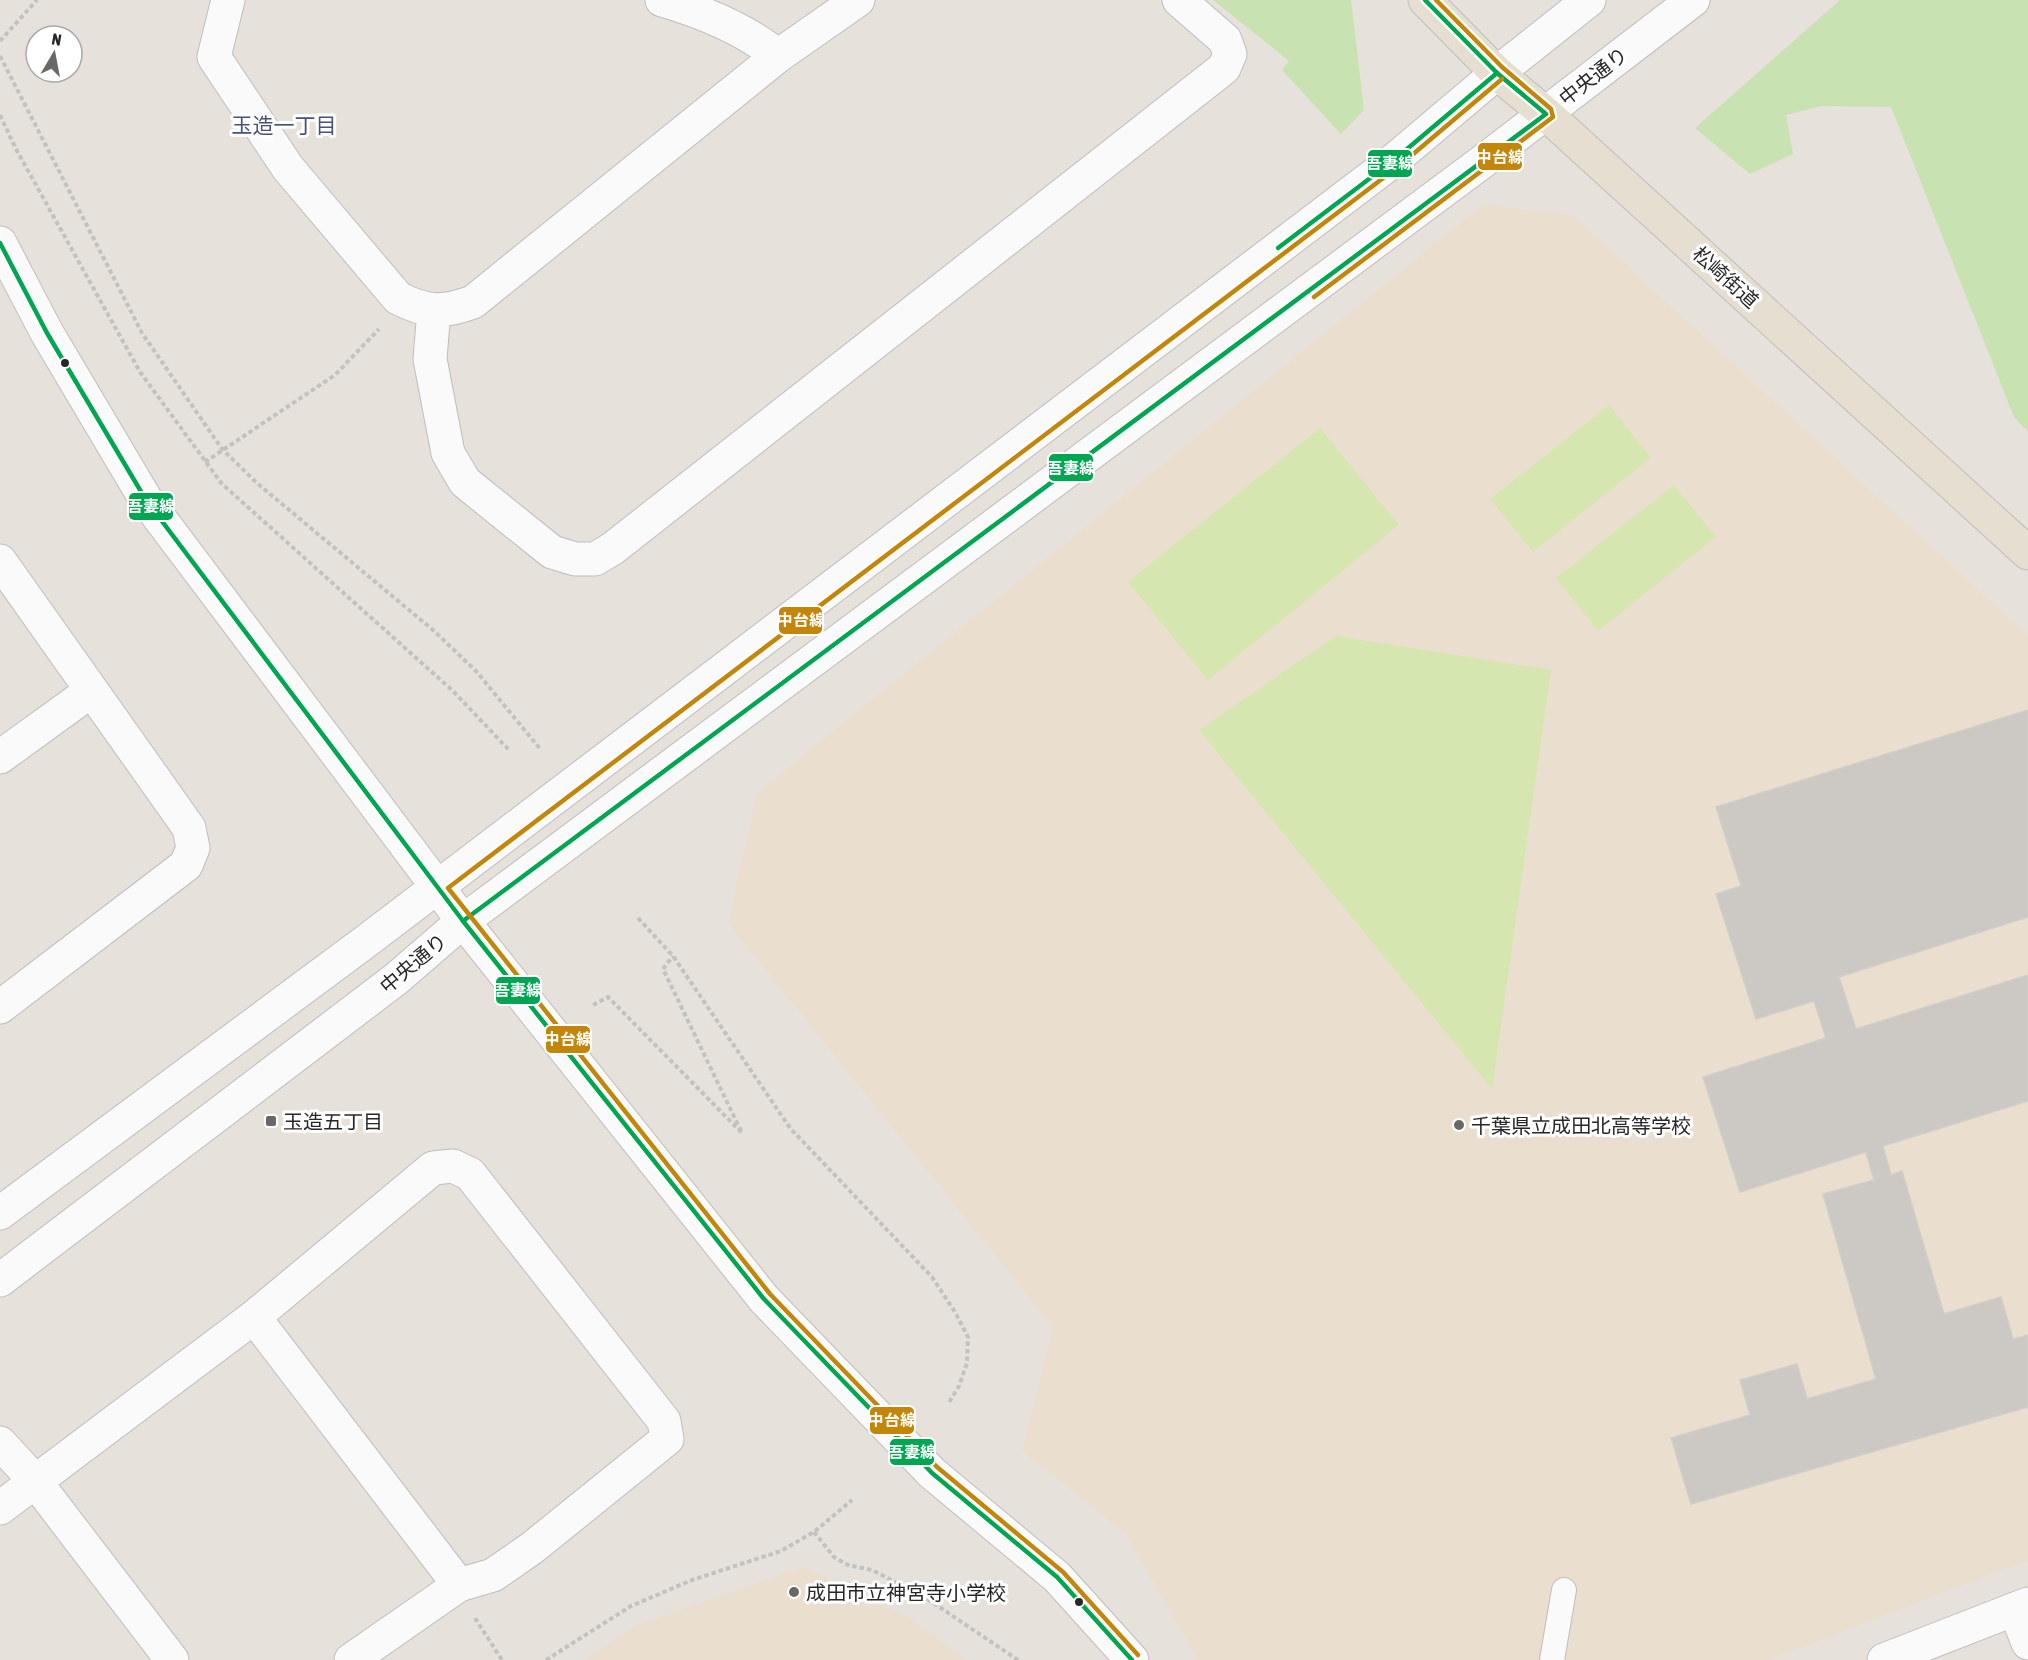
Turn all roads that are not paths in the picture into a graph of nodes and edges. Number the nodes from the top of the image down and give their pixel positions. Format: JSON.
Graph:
{"nodes":[{"id":1,"x":228,"y":0,"type":"edge"},
{"id":2,"x":662,"y":0,"type":"edge"},
{"id":3,"x":858,"y":0,"type":"edge"},
{"id":4,"x":1179,"y":0,"type":"edge"},
{"id":5,"x":1425,"y":0,"type":"edge"},
{"id":6,"x":1589,"y":0,"type":"edge"},
{"id":7,"x":1693,"y":0,"type":"edge"},
{"id":8,"x":778,"y":56,"type":"junction"},
{"id":9,"x":1497,"y":73,"type":"junction"},
{"id":10,"x":1546,"y":114,"type":"junction"},
{"id":11,"x":3,"y":257,"type":"edge"},
{"id":12,"x":434,"y":309,"type":"junction"},
{"id":13,"x":2028,"y":553,"type":"edge"},
{"id":14,"x":0,"y":561,"type":"edge"},
{"id":15,"x":91,"y":691,"type":"junction"},
{"id":16,"x":0,"y":757,"type":"edge"},
{"id":17,"x":437,"y":886,"type":"junction"},
{"id":18,"x":463,"y":921,"type":"junction"},
{"id":19,"x":0,"y":1007,"type":"edge"},
{"id":20,"x":0,"y":1213,"type":"edge"},
{"id":21,"x":0,"y":1280,"type":"edge"},
{"id":22,"x":254,"y":1317,"type":"junction"},
{"id":23,"x":0,"y":1443,"type":"edge"},
{"id":24,"x":35,"y":1481,"type":"junction"},
{"id":25,"x":0,"y":1508,"type":"edge"},
{"id":26,"x":459,"y":1585,"type":"junction"},
{"id":27,"x":1564,"y":1590,"type":"dead end"},
{"id":28,"x":2022,"y":1607,"type":"edge"},
{"id":29,"x":2028,"y":1643,"type":"edge"},
{"id":30,"x":172,"y":1660,"type":"edge"},
{"id":31,"x":351,"y":1660,"type":"edge"},
{"id":32,"x":1131,"y":1660,"type":"edge"},
{"id":33,"x":1552,"y":1660,"type":"edge"},
{"id":34,"x":1884,"y":1660,"type":"edge"}],
"edges":[{"from":1,"to":12,"type":"street"},
{"from":2,"to":8,"type":"street"},
{"from":3,"to":8,"type":"street"},
{"from":4,"to":12,"type":"street"},
{"from":5,"to":9,"type":"main road","name":"松崎街道"},
{"from":6,"to":9,"type":"street"},
{"from":7,"to":10,"type":"street","name":"中央通り"},
{"from":8,"to":12,"type":"street"},
{"from":9,"to":10,"type":"main road","name":"松崎街道"},
{"from":9,"to":17,"type":"street"},
{"from":10,"to":13,"type":"main road","name":"松崎街道"},
{"from":10,"to":18,"type":"street","name":"中央通り"},
{"from":11,"to":17,"type":"street"},
{"from":14,"to":15,"type":"street"},
{"from":15,"to":16,"type":"street"},
{"from":15,"to":19,"type":"street"},
{"from":17,"to":18,"type":"street"},
{"from":17,"to":20,"type":"street"},
{"from":18,"to":21,"type":"street","name":"中央通り"},
{"from":18,"to":32,"type":"street"},
{"from":22,"to":24,"type":"street"},
{"from":22,"to":26,"type":"street"},
{"from":22,"to":26,"type":"street"},
{"from":23,"to":24,"type":"street"},
{"from":24,"to":25,"type":"street"},
{"from":24,"to":30,"type":"street"},
{"from":26,"to":31,"type":"street"},
{"from":27,"to":33,"type":"lane"},
{"from":28,"to":29,"type":"street"},
{"from":28,"to":34,"type":"street"}]}
